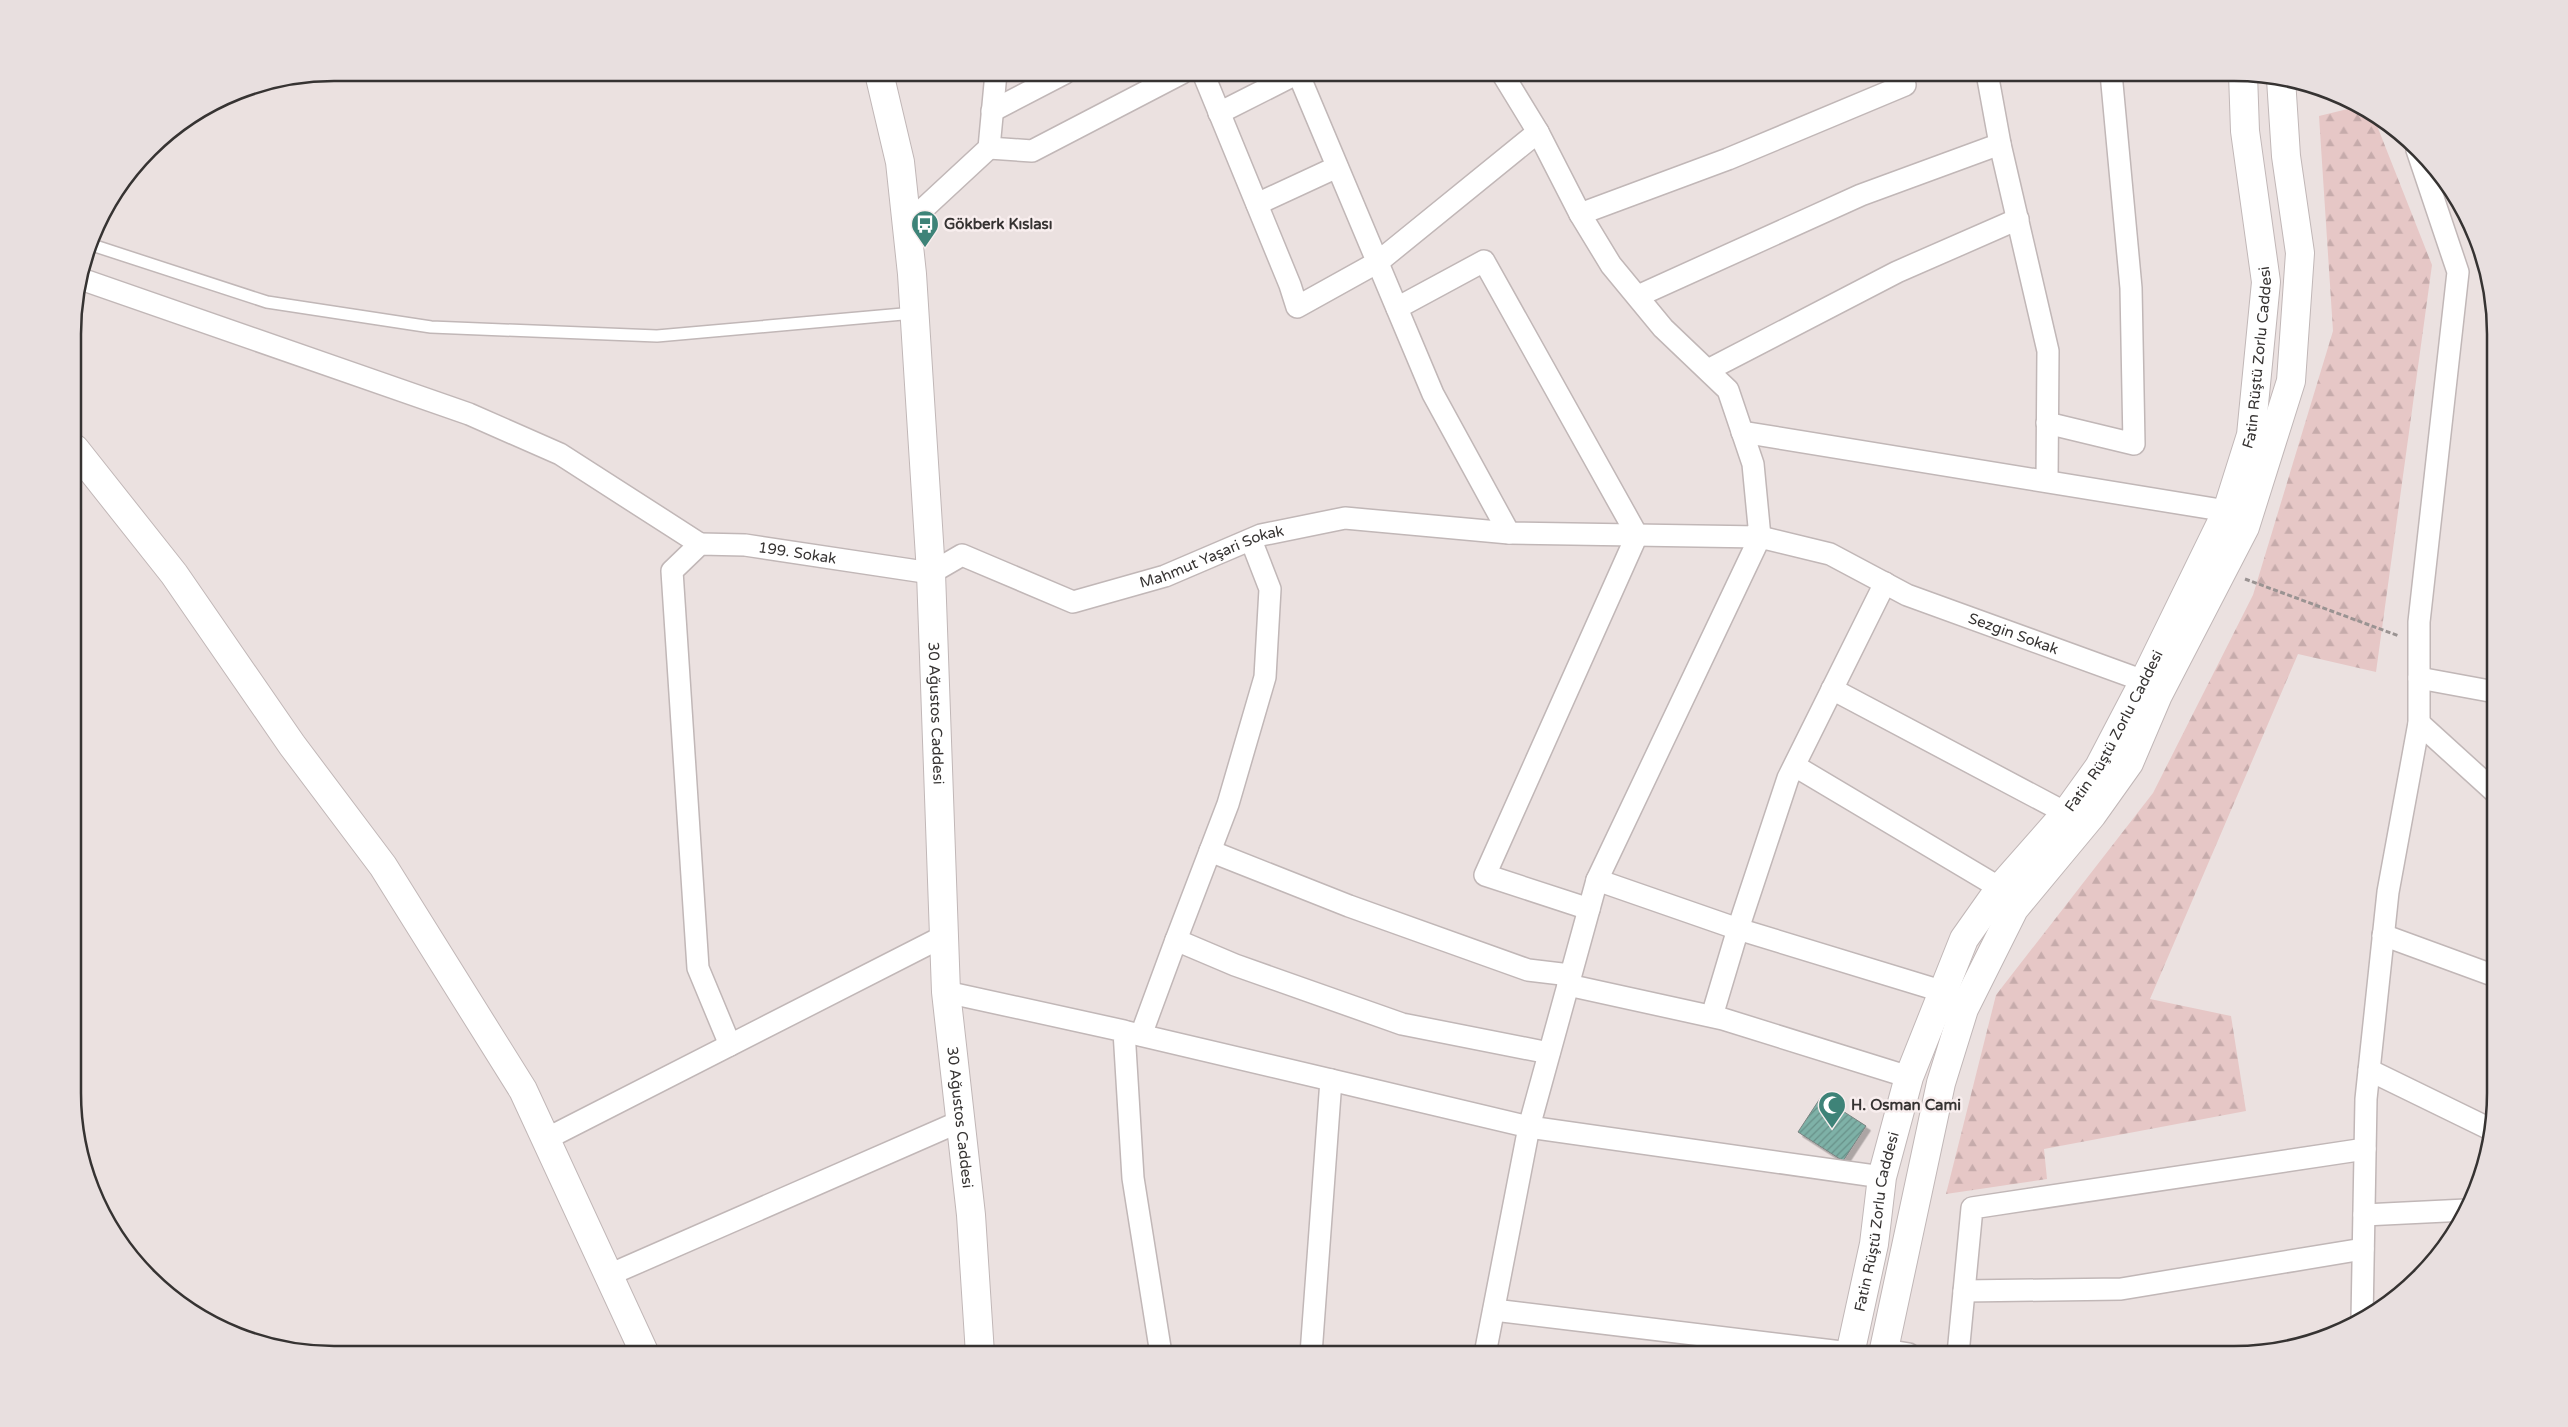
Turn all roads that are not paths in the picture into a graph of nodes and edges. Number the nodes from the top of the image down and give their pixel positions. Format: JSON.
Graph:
{"nodes":[{"id":1,"x":881,"y":81,"type":"edge"},
{"id":2,"x":995,"y":81,"type":"edge"},
{"id":3,"x":1049,"y":81,"type":"edge"},
{"id":4,"x":1165,"y":81,"type":"edge"},
{"id":5,"x":1206,"y":81,"type":"edge"},
{"id":6,"x":1282,"y":81,"type":"edge"},
{"id":7,"x":1301,"y":81,"type":"edge"},
{"id":8,"x":1507,"y":81,"type":"edge"},
{"id":9,"x":1903,"y":81,"type":"edge"},
{"id":10,"x":1989,"y":81,"type":"edge"},
{"id":11,"x":2112,"y":81,"type":"edge"},
{"id":12,"x":2243,"y":82,"type":"edge"},
{"id":13,"x":2281,"y":86,"type":"edge"},
{"id":14,"x":992,"y":112,"type":"junction"},
{"id":15,"x":1219,"y":113,"type":"junction"},
{"id":16,"x":1538,"y":132,"type":"junction"},
{"id":17,"x":2000,"y":144,"type":"junction"},
{"id":18,"x":989,"y":148,"type":"junction"},
{"id":19,"x":2422,"y":165,"type":"edge"},
{"id":20,"x":1337,"y":167,"type":"junction"},
{"id":21,"x":1257,"y":204,"type":"junction"},
{"id":22,"x":1580,"y":214,"type":"junction"},
{"id":23,"x":2018,"y":219,"type":"junction"},
{"id":24,"x":907,"y":224,"type":"junction"},
{"id":25,"x":97,"y":247,"type":"edge"},
{"id":26,"x":1378,"y":262,"type":"junction"},
{"id":27,"x":87,"y":281,"type":"edge"},
{"id":28,"x":1638,"y":296,"type":"junction"},
{"id":29,"x":1397,"y":308,"type":"junction"},
{"id":30,"x":914,"y":313,"type":"junction"},
{"id":31,"x":1708,"y":370,"type":"junction"},
{"id":32,"x":2047,"y":422,"type":"junction"},
{"id":33,"x":1742,"y":432,"type":"junction"},
{"id":34,"x":81,"y":457,"type":"edge"},
{"id":35,"x":2047,"y":480,"type":"junction"},
{"id":36,"x":2227,"y":510,"type":"junction"},
{"id":37,"x":1509,"y":533,"type":"junction"},
{"id":38,"x":1637,"y":535,"type":"junction"},
{"id":39,"x":1760,"y":537,"type":"junction"},
{"id":40,"x":1251,"y":540,"type":"junction"},
{"id":41,"x":700,"y":544,"type":"junction"},
{"id":42,"x":931,"y":573,"type":"junction"},
{"id":43,"x":1885,"y":583,"type":"junction"},
{"id":44,"x":2419,"y":678,"type":"junction"},
{"id":45,"x":2144,"y":681,"type":"junction"},
{"id":46,"x":1832,"y":689,"type":"junction"},
{"id":47,"x":2487,"y":691,"type":"edge"},
{"id":48,"x":2419,"y":723,"type":"junction"},
{"id":49,"x":1795,"y":766,"type":"junction"},
{"id":50,"x":2487,"y":785,"type":"edge"},
{"id":51,"x":2066,"y":813,"type":"junction"},
{"id":52,"x":1210,"y":851,"type":"junction"},
{"id":53,"x":1597,"y":880,"type":"junction"},
{"id":54,"x":2000,"y":888,"type":"junction"},
{"id":55,"x":1589,"y":909,"type":"junction"},
{"id":56,"x":1738,"y":929,"type":"junction"},
{"id":57,"x":2384,"y":935,"type":"junction"},
{"id":58,"x":944,"y":936,"type":"junction"},
{"id":59,"x":1176,"y":940,"type":"junction"},
{"id":60,"x":2487,"y":973,"type":"edge"},
{"id":61,"x":1569,"y":980,"type":"junction"},
{"id":62,"x":1941,"y":991,"type":"junction"},
{"id":63,"x":946,"y":992,"type":"junction"},
{"id":64,"x":1712,"y":1016,"type":"junction"},
{"id":65,"x":1132,"y":1033,"type":"junction"},
{"id":66,"x":730,"y":1045,"type":"junction"},
{"id":67,"x":1549,"y":1053,"type":"junction"},
{"id":68,"x":2369,"y":1070,"type":"junction"},
{"id":69,"x":1909,"y":1077,"type":"junction"},
{"id":70,"x":1331,"y":1080,"type":"junction"},
{"id":71,"x":961,"y":1121,"type":"junction"},
{"id":72,"x":1528,"y":1127,"type":"junction"},
{"id":73,"x":2485,"y":1127,"type":"edge"},
{"id":74,"x":546,"y":1139,"type":"junction"},
{"id":75,"x":2365,"y":1149,"type":"junction"},
{"id":76,"x":1882,"y":1177,"type":"junction"},
{"id":77,"x":2458,"y":1210,"type":"edge"},
{"id":78,"x":2364,"y":1215,"type":"junction"},
{"id":79,"x":2364,"y":1249,"type":"junction"},
{"id":80,"x":609,"y":1275,"type":"junction"},
{"id":81,"x":1964,"y":1291,"type":"junction"},
{"id":82,"x":1494,"y":1310,"type":"junction"},
{"id":83,"x":2362,"y":1311,"type":"edge"},
{"id":84,"x":641,"y":1346,"type":"edge"},
{"id":85,"x":979,"y":1346,"type":"edge"},
{"id":86,"x":1161,"y":1346,"type":"edge"},
{"id":87,"x":1312,"y":1346,"type":"edge"},
{"id":88,"x":1487,"y":1346,"type":"edge"},
{"id":89,"x":1785,"y":1346,"type":"edge"},
{"id":90,"x":1852,"y":1346,"type":"edge"},
{"id":91,"x":1893,"y":1346,"type":"edge"},
{"id":92,"x":1959,"y":1346,"type":"edge"}],
"edges":[{"from":1,"to":24,"type":"main road","name":"30 Ağustos Caddesi"},
{"from":2,"to":14,"type":"street"},
{"from":3,"to":14,"type":"street"},
{"from":4,"to":18,"type":"street"},
{"from":5,"to":15,"type":"street"},
{"from":6,"to":15,"type":"street"},
{"from":7,"to":20,"type":"street"},
{"from":8,"to":16,"type":"street"},
{"from":9,"to":22,"type":"street"},
{"from":10,"to":17,"type":"street"},
{"from":11,"to":32,"type":"street"},
{"from":12,"to":36,"type":"main road","name":"Fatin Rüştü Zorlu Caddesi"},
{"from":13,"to":91,"type":"main road","name":"Fatin Rüştü Zorlu Caddesi"},
{"from":14,"to":18,"type":"street"},
{"from":15,"to":21,"type":"street"},
{"from":16,"to":22,"type":"street"},
{"from":16,"to":26,"type":"street"},
{"from":17,"to":23,"type":"street"},
{"from":17,"to":28,"type":"street"},
{"from":18,"to":24,"type":"street"},
{"from":19,"to":44,"type":"street"},
{"from":20,"to":21,"type":"street"},
{"from":20,"to":26,"type":"street"},
{"from":21,"to":26,"type":"street"},
{"from":22,"to":28,"type":"street"},
{"from":23,"to":31,"type":"street"},
{"from":23,"to":32,"type":"street"},
{"from":24,"to":30,"type":"main road","name":"30 Ağustos Caddesi"},
{"from":25,"to":30,"type":"lane"},
{"from":26,"to":29,"type":"street"},
{"from":27,"to":41,"type":"street"},
{"from":28,"to":31,"type":"street"},
{"from":29,"to":37,"type":"street"},
{"from":29,"to":38,"type":"street"},
{"from":30,"to":42,"type":"main road","name":"30 Ağustos Caddesi"},
{"from":31,"to":33,"type":"street"},
{"from":32,"to":35,"type":"street"},
{"from":33,"to":35,"type":"street"},
{"from":33,"to":39,"type":"street"},
{"from":34,"to":74,"type":"main road"},
{"from":35,"to":36,"type":"street"},
{"from":36,"to":45,"type":"main road","name":"Fatin Rüştü Zorlu Caddesi"},
{"from":37,"to":38,"type":"street","name":"Mahmut Yaşari Sokak"},
{"from":37,"to":40,"type":"street","name":"Mahmut Yaşari Sokak"},
{"from":38,"to":39,"type":"street","name":"Mahmut Yaşari Sokak"},
{"from":38,"to":55,"type":"street"},
{"from":39,"to":43,"type":"street","name":"Sezgin Sokak"},
{"from":39,"to":53,"type":"street"},
{"from":40,"to":42,"type":"street","name":"Mahmut Yaşari Sokak"},
{"from":40,"to":52,"type":"street"},
{"from":41,"to":42,"type":"street","name":"199. Sokak"},
{"from":41,"to":66,"type":"street"},
{"from":42,"to":58,"type":"main road","name":"30 Ağustos Caddesi"},
{"from":43,"to":45,"type":"street","name":"Sezgin Sokak"},
{"from":43,"to":46,"type":"street"},
{"from":44,"to":47,"type":"street"},
{"from":44,"to":48,"type":"street"},
{"from":45,"to":51,"type":"main road","name":"Fatin Rüştü Zorlu Caddesi"},
{"from":46,"to":49,"type":"street"},
{"from":46,"to":51,"type":"street"},
{"from":48,"to":50,"type":"street"},
{"from":48,"to":57,"type":"street"},
{"from":49,"to":54,"type":"street"},
{"from":49,"to":56,"type":"street"},
{"from":51,"to":54,"type":"main road","name":"Fatin Rüştü Zorlu Caddesi"},
{"from":52,"to":59,"type":"street"},
{"from":52,"to":61,"type":"street"},
{"from":53,"to":55,"type":"street"},
{"from":53,"to":56,"type":"street"},
{"from":54,"to":62,"type":"main road","name":"Fatin Rüştü Zorlu Caddesi"},
{"from":55,"to":61,"type":"street"},
{"from":56,"to":62,"type":"street"},
{"from":56,"to":64,"type":"street"},
{"from":57,"to":60,"type":"street"},
{"from":57,"to":68,"type":"street"},
{"from":58,"to":63,"type":"main road","name":"30 Ağustos Caddesi"},
{"from":58,"to":66,"type":"street"},
{"from":59,"to":65,"type":"street"},
{"from":59,"to":67,"type":"street"},
{"from":61,"to":64,"type":"street"},
{"from":61,"to":67,"type":"street"},
{"from":62,"to":69,"type":"main road","name":"Fatin Rüştü Zorlu Caddesi"},
{"from":63,"to":65,"type":"street"},
{"from":63,"to":71,"type":"main road","name":"30 Ağustos Caddesi"},
{"from":64,"to":69,"type":"street"},
{"from":65,"to":70,"type":"street"},
{"from":65,"to":86,"type":"street"},
{"from":66,"to":74,"type":"street"},
{"from":67,"to":72,"type":"street"},
{"from":68,"to":73,"type":"street"},
{"from":68,"to":75,"type":"street"},
{"from":69,"to":76,"type":"main road","name":"Fatin Rüştü Zorlu Caddesi"},
{"from":70,"to":72,"type":"street"},
{"from":70,"to":87,"type":"street"},
{"from":71,"to":80,"type":"street"},
{"from":71,"to":85,"type":"main road","name":"30 Ağustos Caddesi"},
{"from":72,"to":76,"type":"street"},
{"from":72,"to":82,"type":"street"},
{"from":74,"to":80,"type":"main road"},
{"from":75,"to":78,"type":"street"},
{"from":75,"to":81,"type":"street"},
{"from":76,"to":90,"type":"main road","name":"Fatin Rüştü Zorlu Caddesi"},
{"from":77,"to":78,"type":"street"},
{"from":78,"to":79,"type":"street"},
{"from":79,"to":81,"type":"street"},
{"from":79,"to":83,"type":"street"},
{"from":80,"to":84,"type":"main road"},
{"from":81,"to":92,"type":"street"},
{"from":82,"to":88,"type":"street"},
{"from":82,"to":89,"type":"street"}]}
